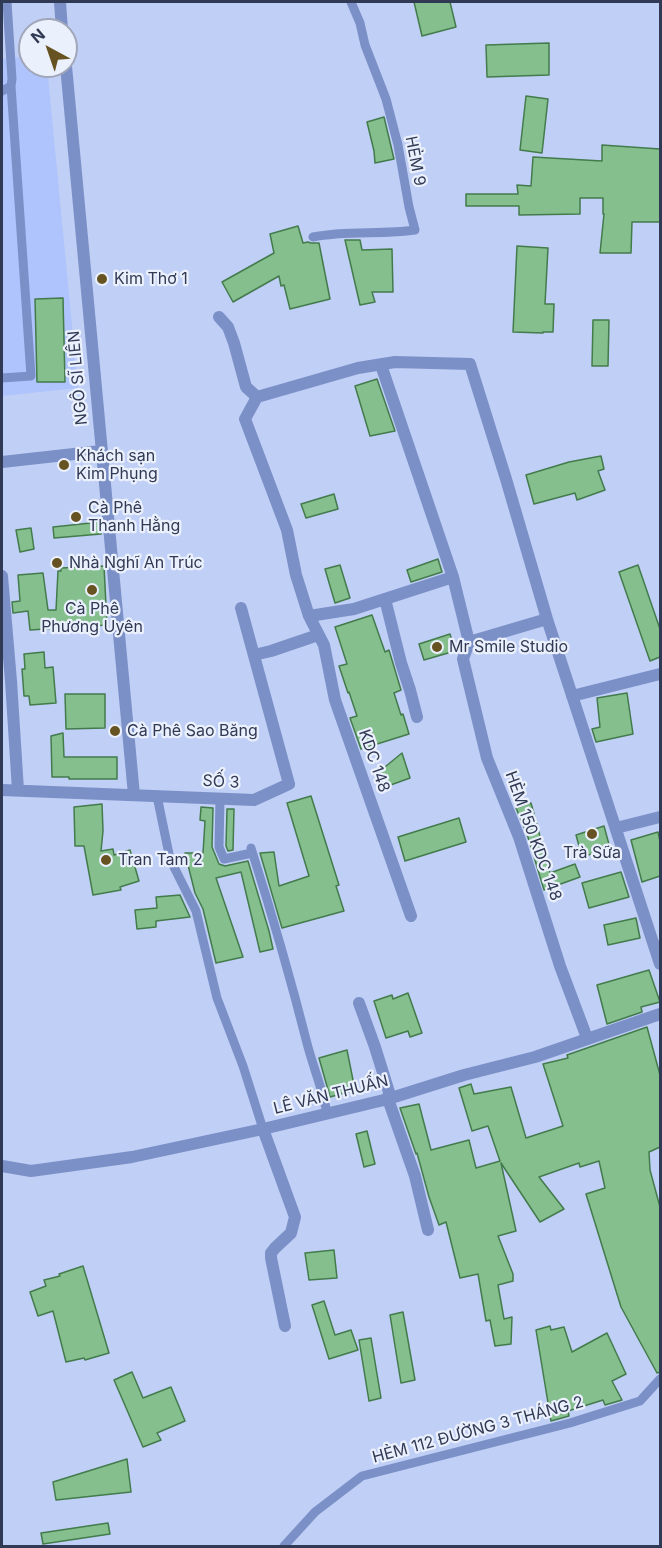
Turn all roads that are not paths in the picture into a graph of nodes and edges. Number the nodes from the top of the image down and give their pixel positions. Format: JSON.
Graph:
{"nodes":[{"id":1,"x":7,"y":2,"type":"edge"},
{"id":2,"x":60,"y":2,"type":"edge"},
{"id":3,"x":351,"y":2,"type":"edge"},
{"id":4,"x":61,"y":18,"type":"edge"},
{"id":5,"x":67,"y":78,"type":"edge"},
{"id":6,"x":11,"y":86,"type":"junction"},
{"id":7,"x":2,"y":91,"type":"edge"},
{"id":8,"x":313,"y":237,"type":"dead end"},
{"id":9,"x":219,"y":316,"type":"dead end"},
{"id":10,"x":381,"y":365,"type":"junction"},
{"id":11,"x":2,"y":378,"type":"edge"},
{"id":12,"x":257,"y":397,"type":"junction"},
{"id":13,"x":101,"y":450,"type":"junction"},
{"id":14,"x":2,"y":462,"type":"edge"},
{"id":15,"x":2,"y":576,"type":"edge"},
{"id":16,"x":453,"y":577,"type":"junction"},
{"id":17,"x":385,"y":599,"type":"junction"},
{"id":18,"x":242,"y":608,"type":"dead end"},
{"id":19,"x":309,"y":616,"type":"junction"},
{"id":20,"x":547,"y":619,"type":"junction"},
{"id":21,"x":318,"y":635,"type":"junction"},
{"id":22,"x":469,"y":642,"type":"junction"},
{"id":23,"x":254,"y":655,"type":"junction"},
{"id":24,"x":660,"y":674,"type":"edge"},
{"id":25,"x":6,"y":682,"type":"edge"},
{"id":26,"x":572,"y":696,"type":"junction"},
{"id":27,"x":417,"y":717,"type":"dead end"},
{"id":28,"x":2,"y":790,"type":"edge"},
{"id":29,"x":18,"y":790,"type":"junction"},
{"id":30,"x":134,"y":795,"type":"junction"},
{"id":31,"x":158,"y":796,"type":"junction"},
{"id":32,"x":220,"y":799,"type":"junction"},
{"id":33,"x":660,"y":817,"type":"edge"},
{"id":34,"x":616,"y":828,"type":"junction"},
{"id":35,"x":411,"y":916,"type":"dead end"},
{"id":36,"x":660,"y":964,"type":"edge"},
{"id":37,"x":359,"y":1003,"type":"dead end"},
{"id":38,"x":660,"y":1014,"type":"edge"},
{"id":39,"x":587,"y":1038,"type":"junction"},
{"id":40,"x":388,"y":1099,"type":"junction"},
{"id":41,"x":327,"y":1113,"type":"junction"},
{"id":42,"x":263,"y":1129,"type":"junction"},
{"id":43,"x":2,"y":1166,"type":"edge"},
{"id":44,"x":428,"y":1230,"type":"dead end"},
{"id":45,"x":285,"y":1326,"type":"dead end"},
{"id":46,"x":660,"y":1379,"type":"edge"},
{"id":47,"x":284,"y":1546,"type":"edge"}],
"edges":[{"from":1,"to":6,"type":"lane"},
{"from":2,"to":4,"type":"street"},
{"from":3,"to":8,"type":"lane","name":"HẺM 9"},
{"from":5,"to":13,"type":"street","name":"NGÔ SĨ LIÊN"},
{"from":6,"to":7,"type":"lane"},
{"from":6,"to":11,"type":"lane"},
{"from":9,"to":12,"type":"street"},
{"from":10,"to":12,"type":"street"},
{"from":10,"to":16,"type":"street"},
{"from":10,"to":20,"type":"street"},
{"from":12,"to":19,"type":"street","name":"KDC 148"},
{"from":13,"to":14,"type":"street"},
{"from":13,"to":30,"type":"street","name":"NGÔ SĨ LIÊN"},
{"from":15,"to":25,"type":"street"},
{"from":16,"to":17,"type":"street"},
{"from":16,"to":22,"type":"street"},
{"from":17,"to":19,"type":"street"},
{"from":17,"to":27,"type":"street"},
{"from":18,"to":23,"type":"street","name":"SỐ 3"},
{"from":19,"to":21,"type":"street","name":"KDC 148"},
{"from":20,"to":22,"type":"street"},
{"from":20,"to":26,"type":"street"},
{"from":21,"to":23,"type":"street"},
{"from":21,"to":35,"type":"street","name":"KDC 148"},
{"from":22,"to":39,"type":"street","name":"HẺM 150 KDC 148"},
{"from":23,"to":32,"type":"street","name":"SỐ 3"},
{"from":24,"to":26,"type":"street"},
{"from":25,"to":29,"type":"street"},
{"from":26,"to":34,"type":"street"},
{"from":28,"to":29,"type":"street","name":"SỐ 3"},
{"from":29,"to":30,"type":"street","name":"SỐ 3"},
{"from":30,"to":31,"type":"street","name":"SỐ 3"},
{"from":31,"to":32,"type":"street","name":"SỐ 3"},
{"from":31,"to":42,"type":"lane"},
{"from":32,"to":41,"type":"lane"},
{"from":33,"to":34,"type":"street"},
{"from":34,"to":36,"type":"street"},
{"from":37,"to":40,"type":"street"},
{"from":38,"to":39,"type":"street","name":"LÊ VĂN THUẤN"},
{"from":39,"to":40,"type":"street","name":"LÊ VĂN THUẤN"},
{"from":40,"to":41,"type":"street","name":"LÊ VĂN THUẤN"},
{"from":40,"to":44,"type":"street"},
{"from":41,"to":42,"type":"street","name":"LÊ VĂN THUẤN"},
{"from":42,"to":43,"type":"street","name":"LÊ VĂN THUẤN"},
{"from":42,"to":45,"type":"street"},
{"from":46,"to":47,"type":"lane","name":"HẺM 112 ĐƯỜNG 3 THÁNG 2"}]}
